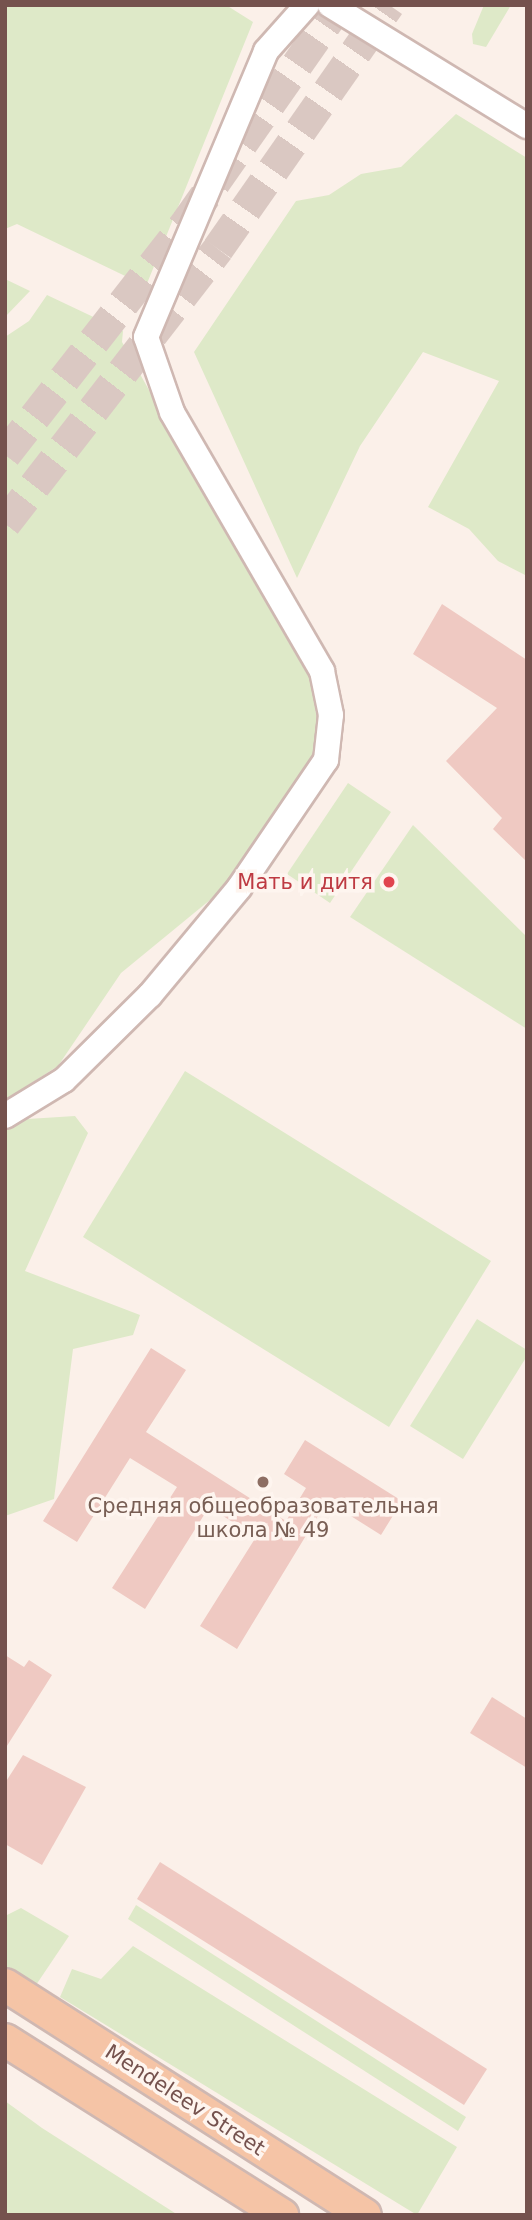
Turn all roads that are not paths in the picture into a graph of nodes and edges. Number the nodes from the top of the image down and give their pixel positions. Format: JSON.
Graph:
{"nodes":[{"id":1,"x":307,"y":5,"type":"edge"},
{"id":2,"x":330,"y":5,"type":"edge"},
{"id":3,"x":527,"y":126,"type":"edge"},
{"id":4,"x":5,"y":1116,"type":"edge"},
{"id":5,"x":5,"y":1985,"type":"edge"},
{"id":6,"x":5,"y":2040,"type":"edge"},
{"id":7,"x":282,"y":2215,"type":"edge"},
{"id":8,"x":365,"y":2215,"type":"edge"}],
"edges":[{"from":1,"to":4,"type":"street"},
{"from":2,"to":3,"type":"street"},
{"from":5,"to":8,"type":"main road","name":"Mendeleev Street"},
{"from":6,"to":7,"type":"main road","name":"Mendeleev Street"}]}
